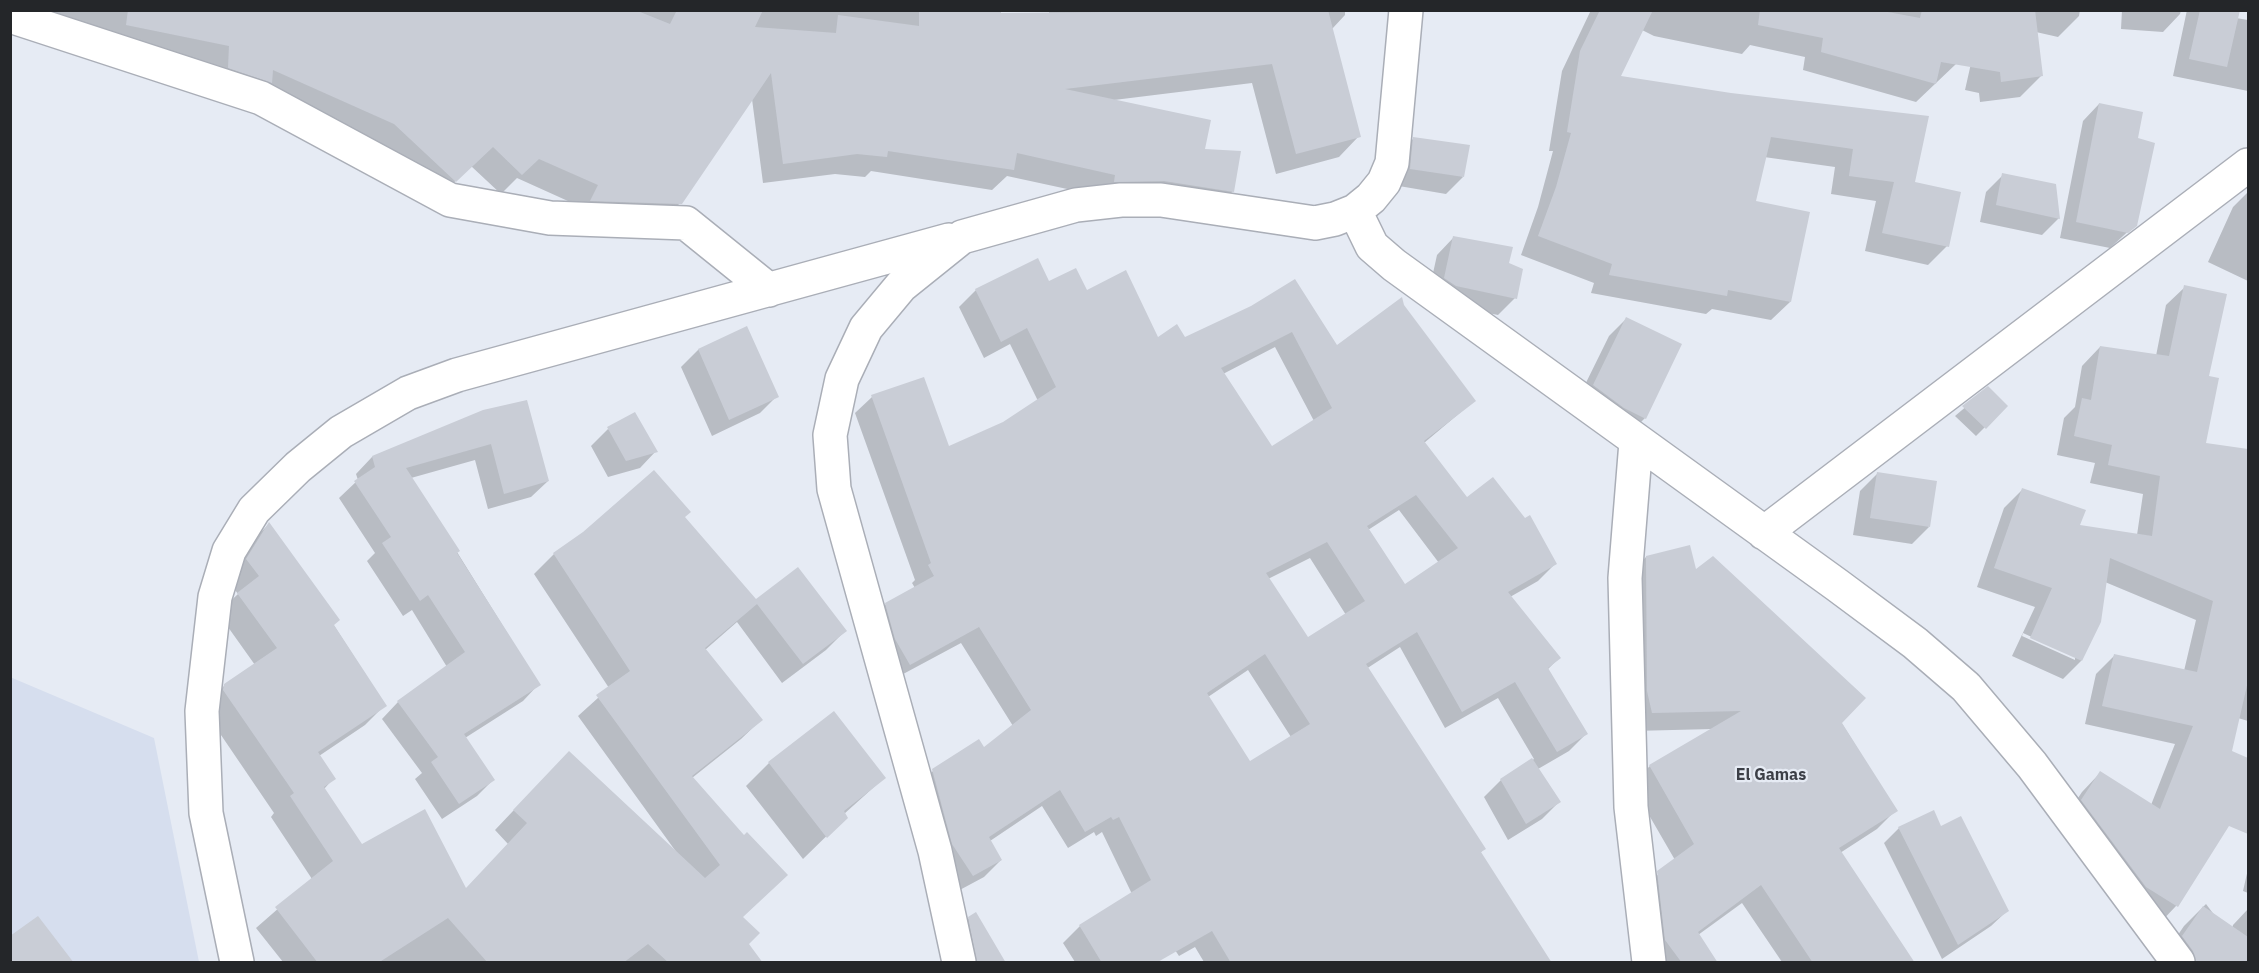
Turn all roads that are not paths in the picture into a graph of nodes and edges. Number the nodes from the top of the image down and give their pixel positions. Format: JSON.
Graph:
{"nodes":[{"id":1,"x":1406,"y":10,"type":"edge"},
{"id":2,"x":10,"y":16,"type":"edge"},
{"id":3,"x":2248,"y":165,"type":"edge"},
{"id":4,"x":1355,"y":211,"type":"junction"},
{"id":5,"x":962,"y":237,"type":"junction"},
{"id":6,"x":769,"y":290,"type":"junction"},
{"id":7,"x":1636,"y":442,"type":"junction"},
{"id":8,"x":1764,"y":533,"type":"junction"},
{"id":9,"x":237,"y":963,"type":"edge"},
{"id":10,"x":959,"y":963,"type":"edge"},
{"id":11,"x":1649,"y":963,"type":"edge"},
{"id":12,"x":2178,"y":963,"type":"edge"}],
"edges":[{"from":1,"to":4,"type":"street"},
{"from":2,"to":6,"type":"street"},
{"from":3,"to":8,"type":"street"},
{"from":4,"to":5,"type":"street"},
{"from":4,"to":7,"type":"street"},
{"from":5,"to":6,"type":"street"},
{"from":5,"to":10,"type":"street"},
{"from":6,"to":9,"type":"street"},
{"from":7,"to":8,"type":"street"},
{"from":7,"to":11,"type":"street"},
{"from":8,"to":12,"type":"street"}]}
